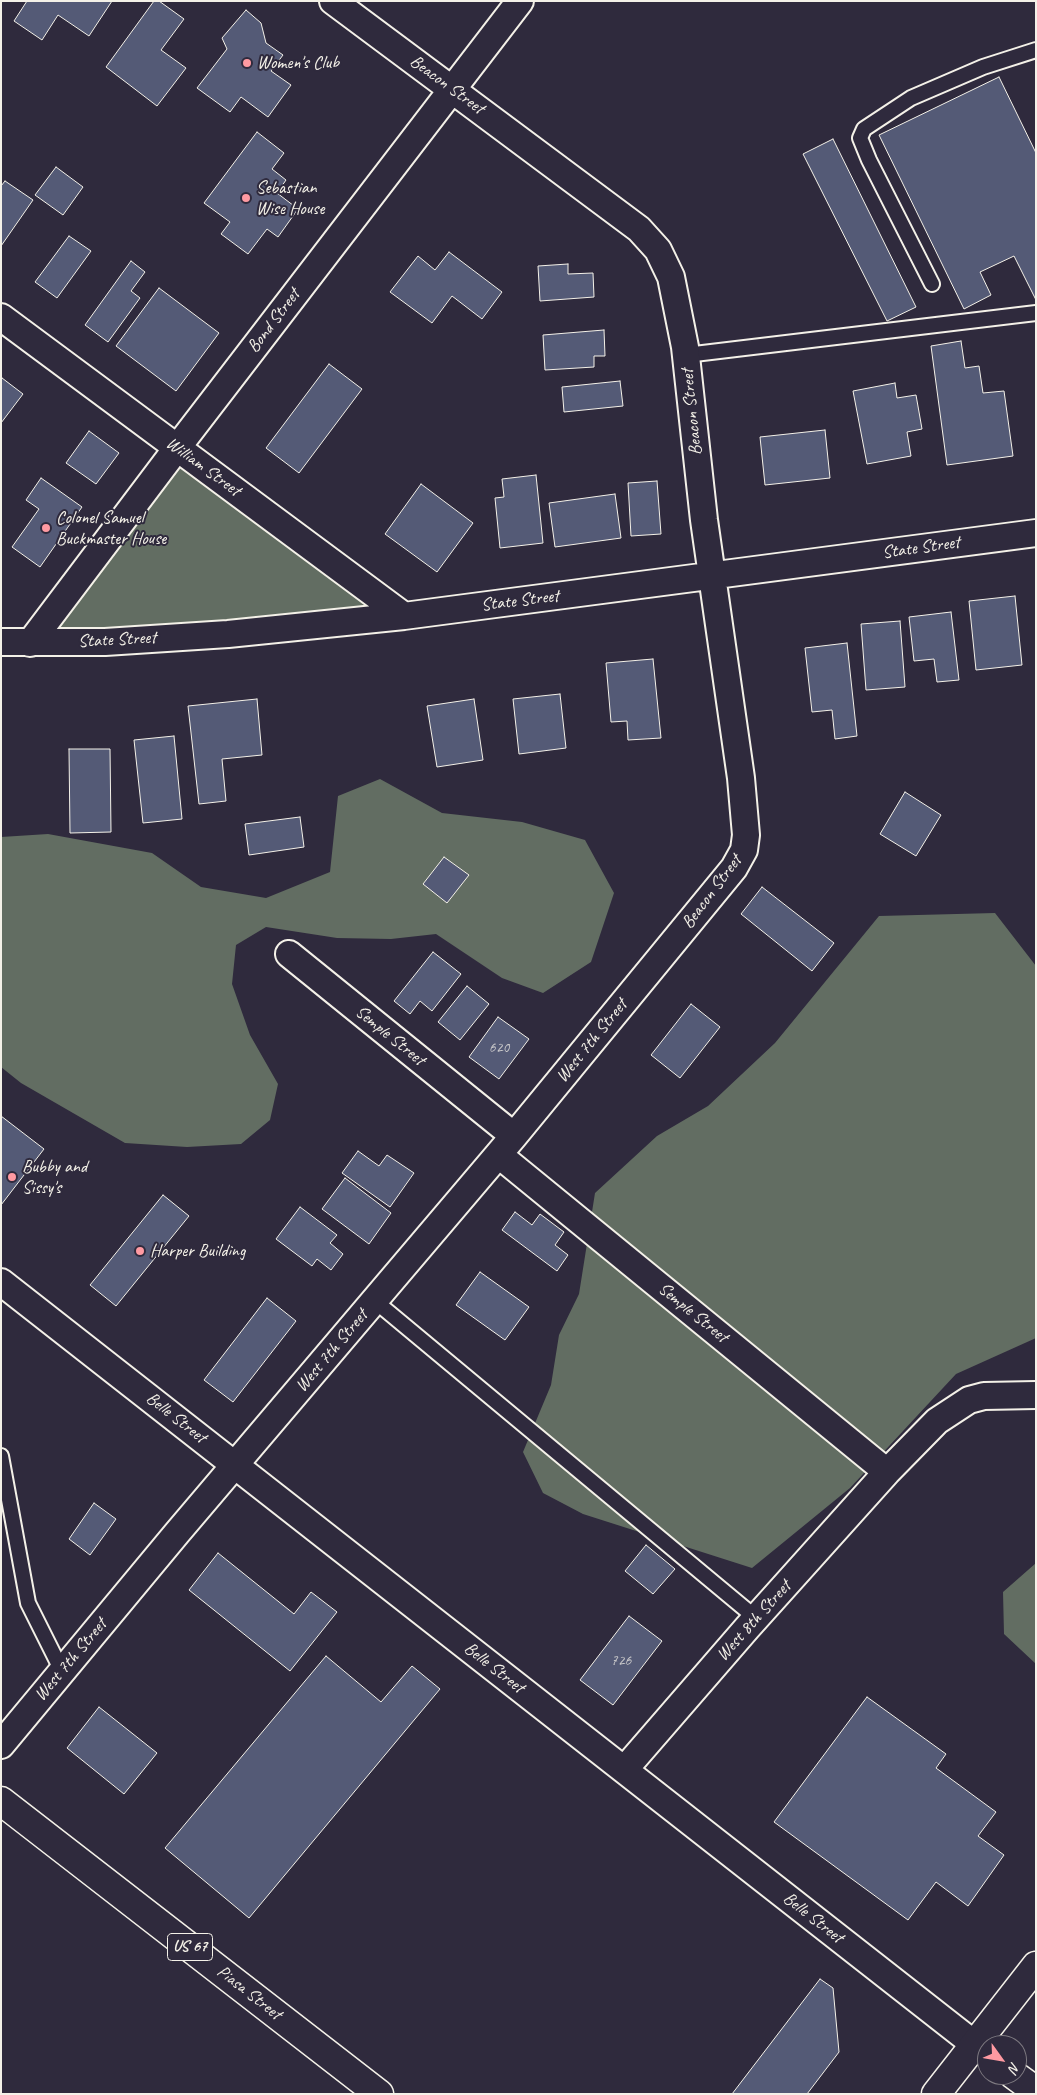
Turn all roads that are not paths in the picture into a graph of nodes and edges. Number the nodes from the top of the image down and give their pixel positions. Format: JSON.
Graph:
{"nodes":[{"id":1,"x":333,"y":1,"type":"edge"},
{"id":2,"x":520,"y":1,"type":"edge"},
{"id":3,"x":1036,"y":50,"type":"edge"},
{"id":4,"x":452,"y":88,"type":"junction"},
{"id":5,"x":932,"y":284,"type":"dead end"},
{"id":6,"x":1036,"y":313,"type":"edge"},
{"id":7,"x":1,"y":317,"type":"edge"},
{"id":8,"x":686,"y":355,"type":"junction"},
{"id":9,"x":176,"y":448,"type":"junction"},
{"id":10,"x":1036,"y":533,"type":"edge"},
{"id":11,"x":712,"y":577,"type":"junction"},
{"id":12,"x":404,"y":616,"type":"junction"},
{"id":13,"x":1,"y":642,"type":"edge"},
{"id":14,"x":30,"y":643,"type":"junction"},
{"id":15,"x":289,"y":954,"type":"dead end"},
{"id":16,"x":662,"y":956,"type":"joint"},
{"id":17,"x":506,"y":1145,"type":"junction"},
{"id":18,"x":1,"y":1282,"type":"edge"},
{"id":19,"x":375,"y":1301,"type":"junction"},
{"id":20,"x":1036,"y":1395,"type":"edge"},
{"id":21,"x":1,"y":1456,"type":"edge"},
{"id":22,"x":236,"y":1465,"type":"junction"},
{"id":23,"x":887,"y":1472,"type":"junction"},
{"id":24,"x":756,"y":1618,"type":"junction"},
{"id":25,"x":62,"y":1671,"type":"junction"},
{"id":26,"x":1,"y":1745,"type":"edge"},
{"id":27,"x":624,"y":1770,"type":"junction"},
{"id":28,"x":1,"y":1801,"type":"edge"},
{"id":29,"x":1036,"y":1966,"type":"edge"},
{"id":30,"x":990,"y":2035,"type":"edge"},
{"id":31,"x":977,"y":2046,"type":"edge"},
{"id":32,"x":977,"y":2053,"type":"edge"},
{"id":33,"x":373,"y":2092,"type":"edge"},
{"id":34,"x":936,"y":2094,"type":"edge"}],
"edges":[{"from":1,"to":4,"type":"street","name":"Beacon Street"},
{"from":2,"to":4,"type":"street","name":"Bond Street"},
{"from":3,"to":5,"type":"lane"},
{"from":4,"to":8,"type":"street","name":"Beacon Street"},
{"from":4,"to":9,"type":"street","name":"Bond Street"},
{"from":6,"to":8,"type":"lane"},
{"from":7,"to":9,"type":"street","name":"William Street"},
{"from":8,"to":11,"type":"street","name":"Beacon Street"},
{"from":9,"to":12,"type":"street","name":"William Street"},
{"from":9,"to":14,"type":"street","name":"Bond Street"},
{"from":10,"to":11,"type":"street","name":"State Street"},
{"from":11,"to":12,"type":"street","name":"State Street"},
{"from":11,"to":16,"type":"street","name":"Beacon Street"},
{"from":12,"to":14,"type":"street","name":"State Street"},
{"from":13,"to":14,"type":"street","name":"State Street"},
{"from":15,"to":17,"type":"street","name":"Semple Street"},
{"from":16,"to":17,"type":"street","name":"West 7th Street"},
{"from":17,"to":19,"type":"street","name":"West 7th Street"},
{"from":17,"to":23,"type":"street","name":"Semple Street"},
{"from":18,"to":22,"type":"street","name":"Belle Street"},
{"from":19,"to":22,"type":"street","name":"West 7th Street"},
{"from":19,"to":24,"type":"lane"},
{"from":20,"to":23,"type":"street","name":"West 8th Street"},
{"from":21,"to":25,"type":"lane"},
{"from":22,"to":25,"type":"street","name":"West 7th Street"},
{"from":22,"to":27,"type":"street","name":"Belle Street"},
{"from":23,"to":24,"type":"street","name":"West 8th Street"},
{"from":24,"to":27,"type":"street","name":"West 8th Street"},
{"from":25,"to":26,"type":"street","name":"West 7th Street"},
{"from":27,"to":31,"type":"street","name":"Belle Street"},
{"from":28,"to":33,"type":"main road","name":"Piasa Street","number":"US 67"},
{"from":29,"to":30,"type":"main road"},
{"from":32,"to":34,"type":"main road"}]}
